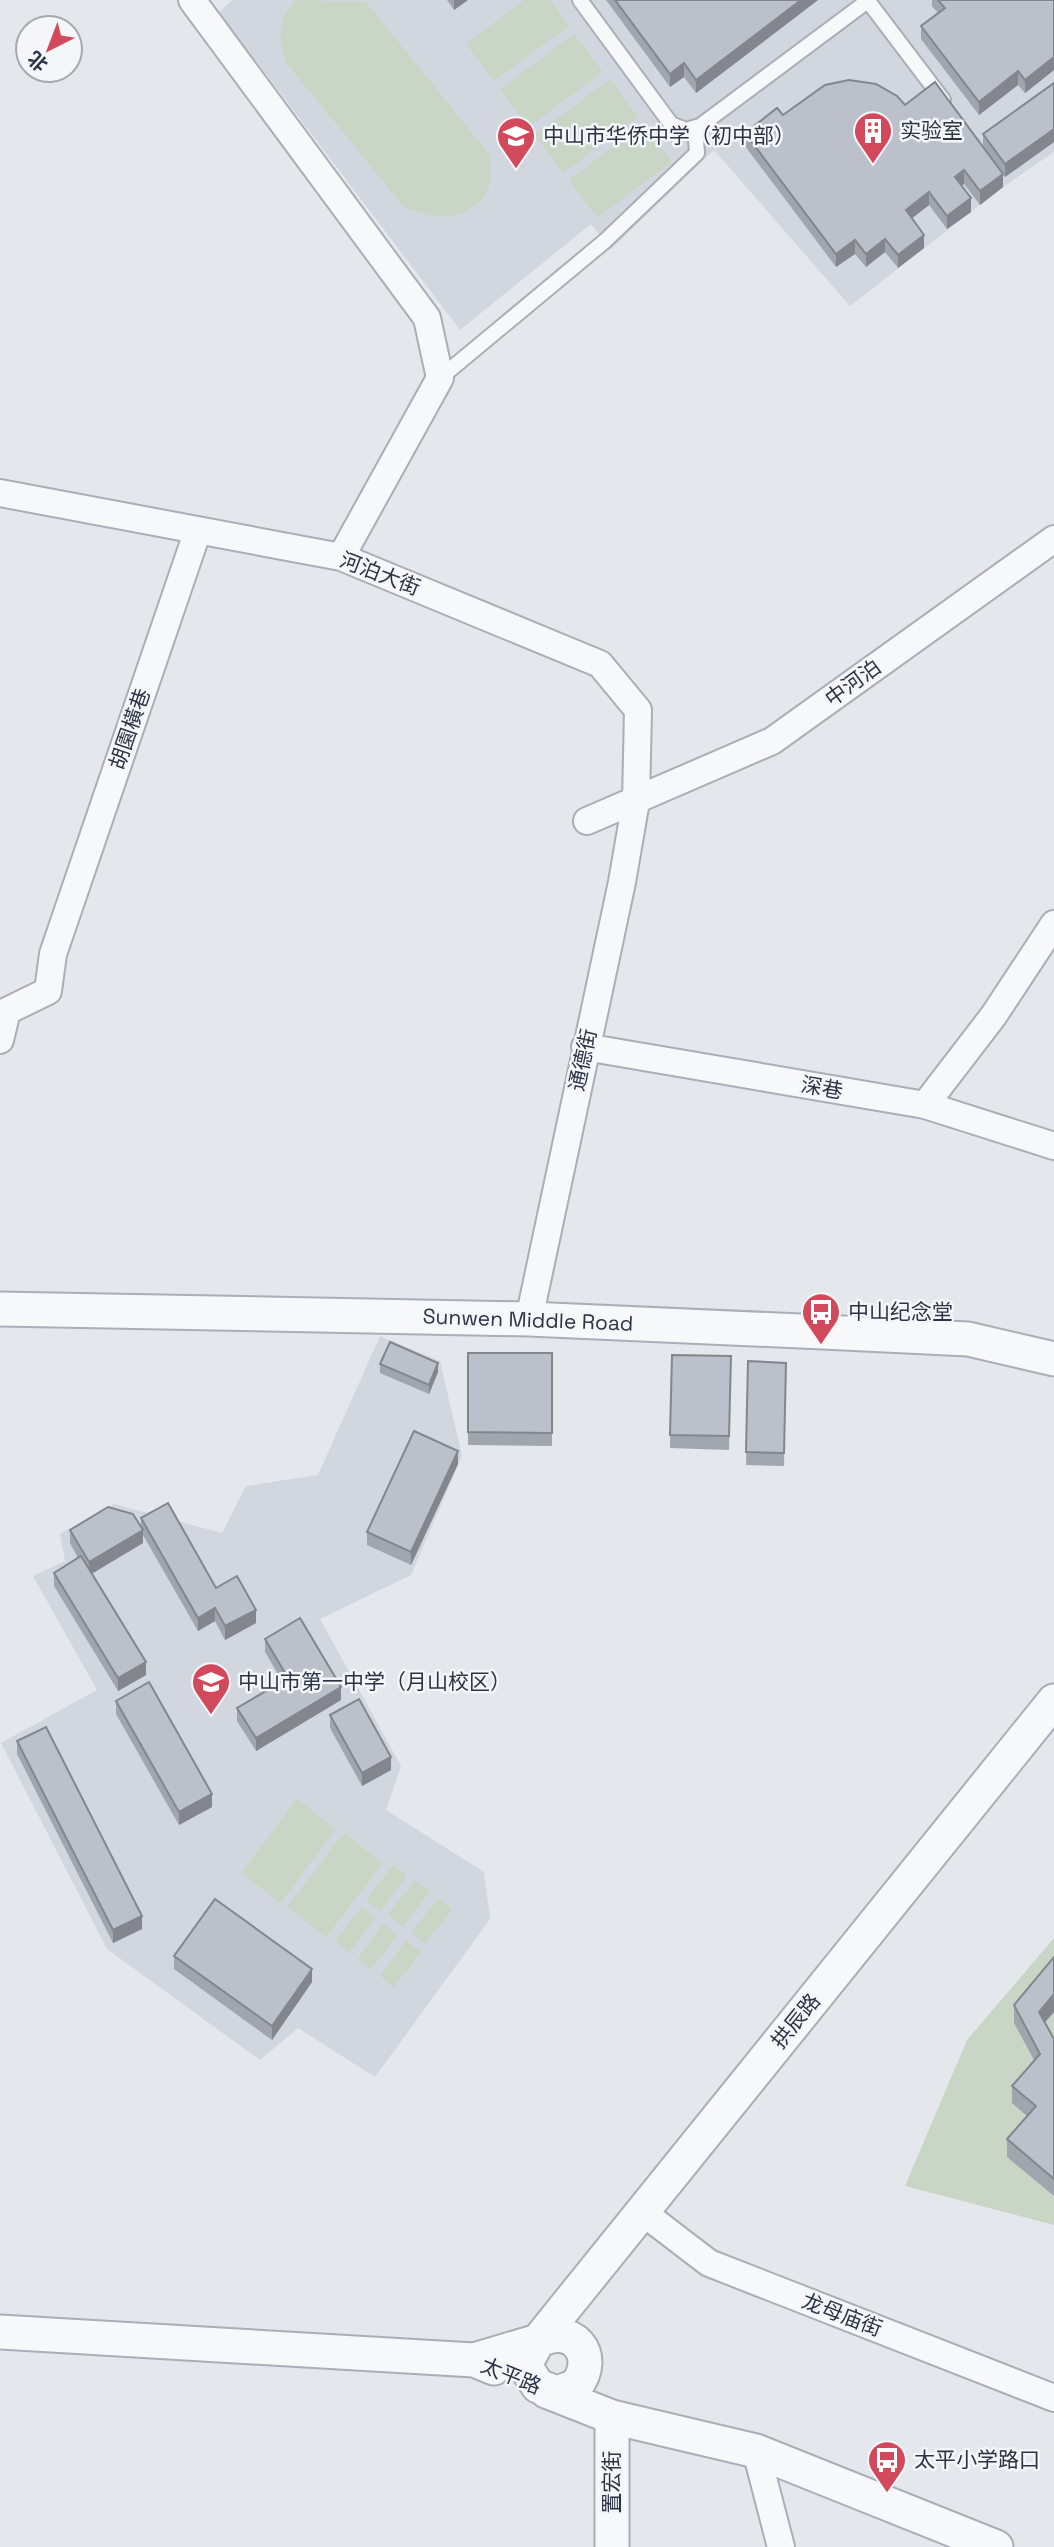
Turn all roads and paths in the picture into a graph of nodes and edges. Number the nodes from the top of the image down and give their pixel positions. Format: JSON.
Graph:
{"nodes":[{"id":1,"x":192,"y":0,"type":"edge"},
{"id":2,"x":580,"y":0,"type":"edge"},
{"id":3,"x":868,"y":1,"type":"edge"},
{"id":4,"x":951,"y":111,"type":"edge"},
{"id":5,"x":695,"y":128,"type":"junction"},
{"id":6,"x":440,"y":378,"type":"junction"},
{"id":7,"x":0,"y":493,"type":"edge"},
{"id":8,"x":198,"y":530,"type":"junction"},
{"id":9,"x":1053,"y":541,"type":"edge"},
{"id":10,"x":341,"y":557,"type":"junction"},
{"id":11,"x":636,"y":801,"type":"junction"},
{"id":12,"x":587,"y":821,"type":"dead end"},
{"id":13,"x":1054,"y":924,"type":"edge"},
{"id":14,"x":0,"y":1040,"type":"edge"},
{"id":15,"x":585,"y":1047,"type":"junction"},
{"id":16,"x":925,"y":1105,"type":"junction"},
{"id":17,"x":1054,"y":1146,"type":"edge"},
{"id":18,"x":0,"y":1309,"type":"edge"},
{"id":19,"x":530,"y":1319,"type":"junction"},
{"id":20,"x":1054,"y":1359,"type":"edge"},
{"id":21,"x":1054,"y":1700,"type":"edge"},
{"id":22,"x":641,"y":2211,"type":"junction"},
{"id":23,"x":0,"y":2332,"type":"edge"},
{"id":24,"x":552,"y":2339,"type":"junction"},
{"id":25,"x":474,"y":2360,"type":"junction"},
{"id":26,"x":586,"y":2369,"type":"junction"},
{"id":27,"x":547,"y":2390,"type":"junction"},
{"id":28,"x":1054,"y":2398,"type":"edge"},
{"id":29,"x":609,"y":2415,"type":"junction"},
{"id":30,"x":756,"y":2451,"type":"junction"},
{"id":31,"x":612,"y":2547,"type":"edge"},
{"id":32,"x":781,"y":2547,"type":"edge"},
{"id":33,"x":996,"y":2547,"type":"edge"}],
"edges":[{"from":1,"to":6,"type":"street"},
{"from":2,"to":5,"type":"lane"},
{"from":3,"to":4,"type":"lane"},
{"from":3,"to":5,"type":"lane"},
{"from":5,"to":6,"type":"lane"},
{"from":6,"to":10,"type":"street"},
{"from":7,"to":8,"type":"street","name":"河泊大街"},
{"from":8,"to":10,"type":"street","name":"河泊大街"},
{"from":8,"to":14,"type":"street","name":"胡園橫巷"},
{"from":9,"to":11,"type":"street","name":"中河泊"},
{"from":10,"to":11,"type":"street","name":"河泊大街"},
{"from":11,"to":12,"type":"street","name":"中河泊"},
{"from":11,"to":15,"type":"street","name":"通德街"},
{"from":13,"to":16,"type":"street"},
{"from":15,"to":16,"type":"street","name":"深巷"},
{"from":15,"to":19,"type":"street","name":"通德街"},
{"from":16,"to":17,"type":"street","name":"深巷"},
{"from":18,"to":19,"type":"street","name":"Sunwen Middle Road"},
{"from":19,"to":20,"type":"street","name":"Sunwen Middle Road"},
{"from":21,"to":22,"type":"street","name":"拱辰路"},
{"from":22,"to":24,"type":"street","name":"拱辰路"},
{"from":22,"to":28,"type":"street","name":"龙母庙街"},
{"from":23,"to":25,"type":"street","name":"太平路"},
{"from":24,"to":25,"type":"street"},
{"from":24,"to":26,"type":"street"},
{"from":24,"to":27,"type":"street"},
{"from":25,"to":27,"type":"street","name":"太平路"},
{"from":26,"to":27,"type":"street"},
{"from":26,"to":29,"type":"street"},
{"from":27,"to":29,"type":"street","name":"太平路"},
{"from":29,"to":30,"type":"street","name":"太平路"},
{"from":29,"to":31,"type":"street","name":"置宏街"},
{"from":30,"to":32,"type":"street"},
{"from":30,"to":33,"type":"street","name":"太平路"}]}
